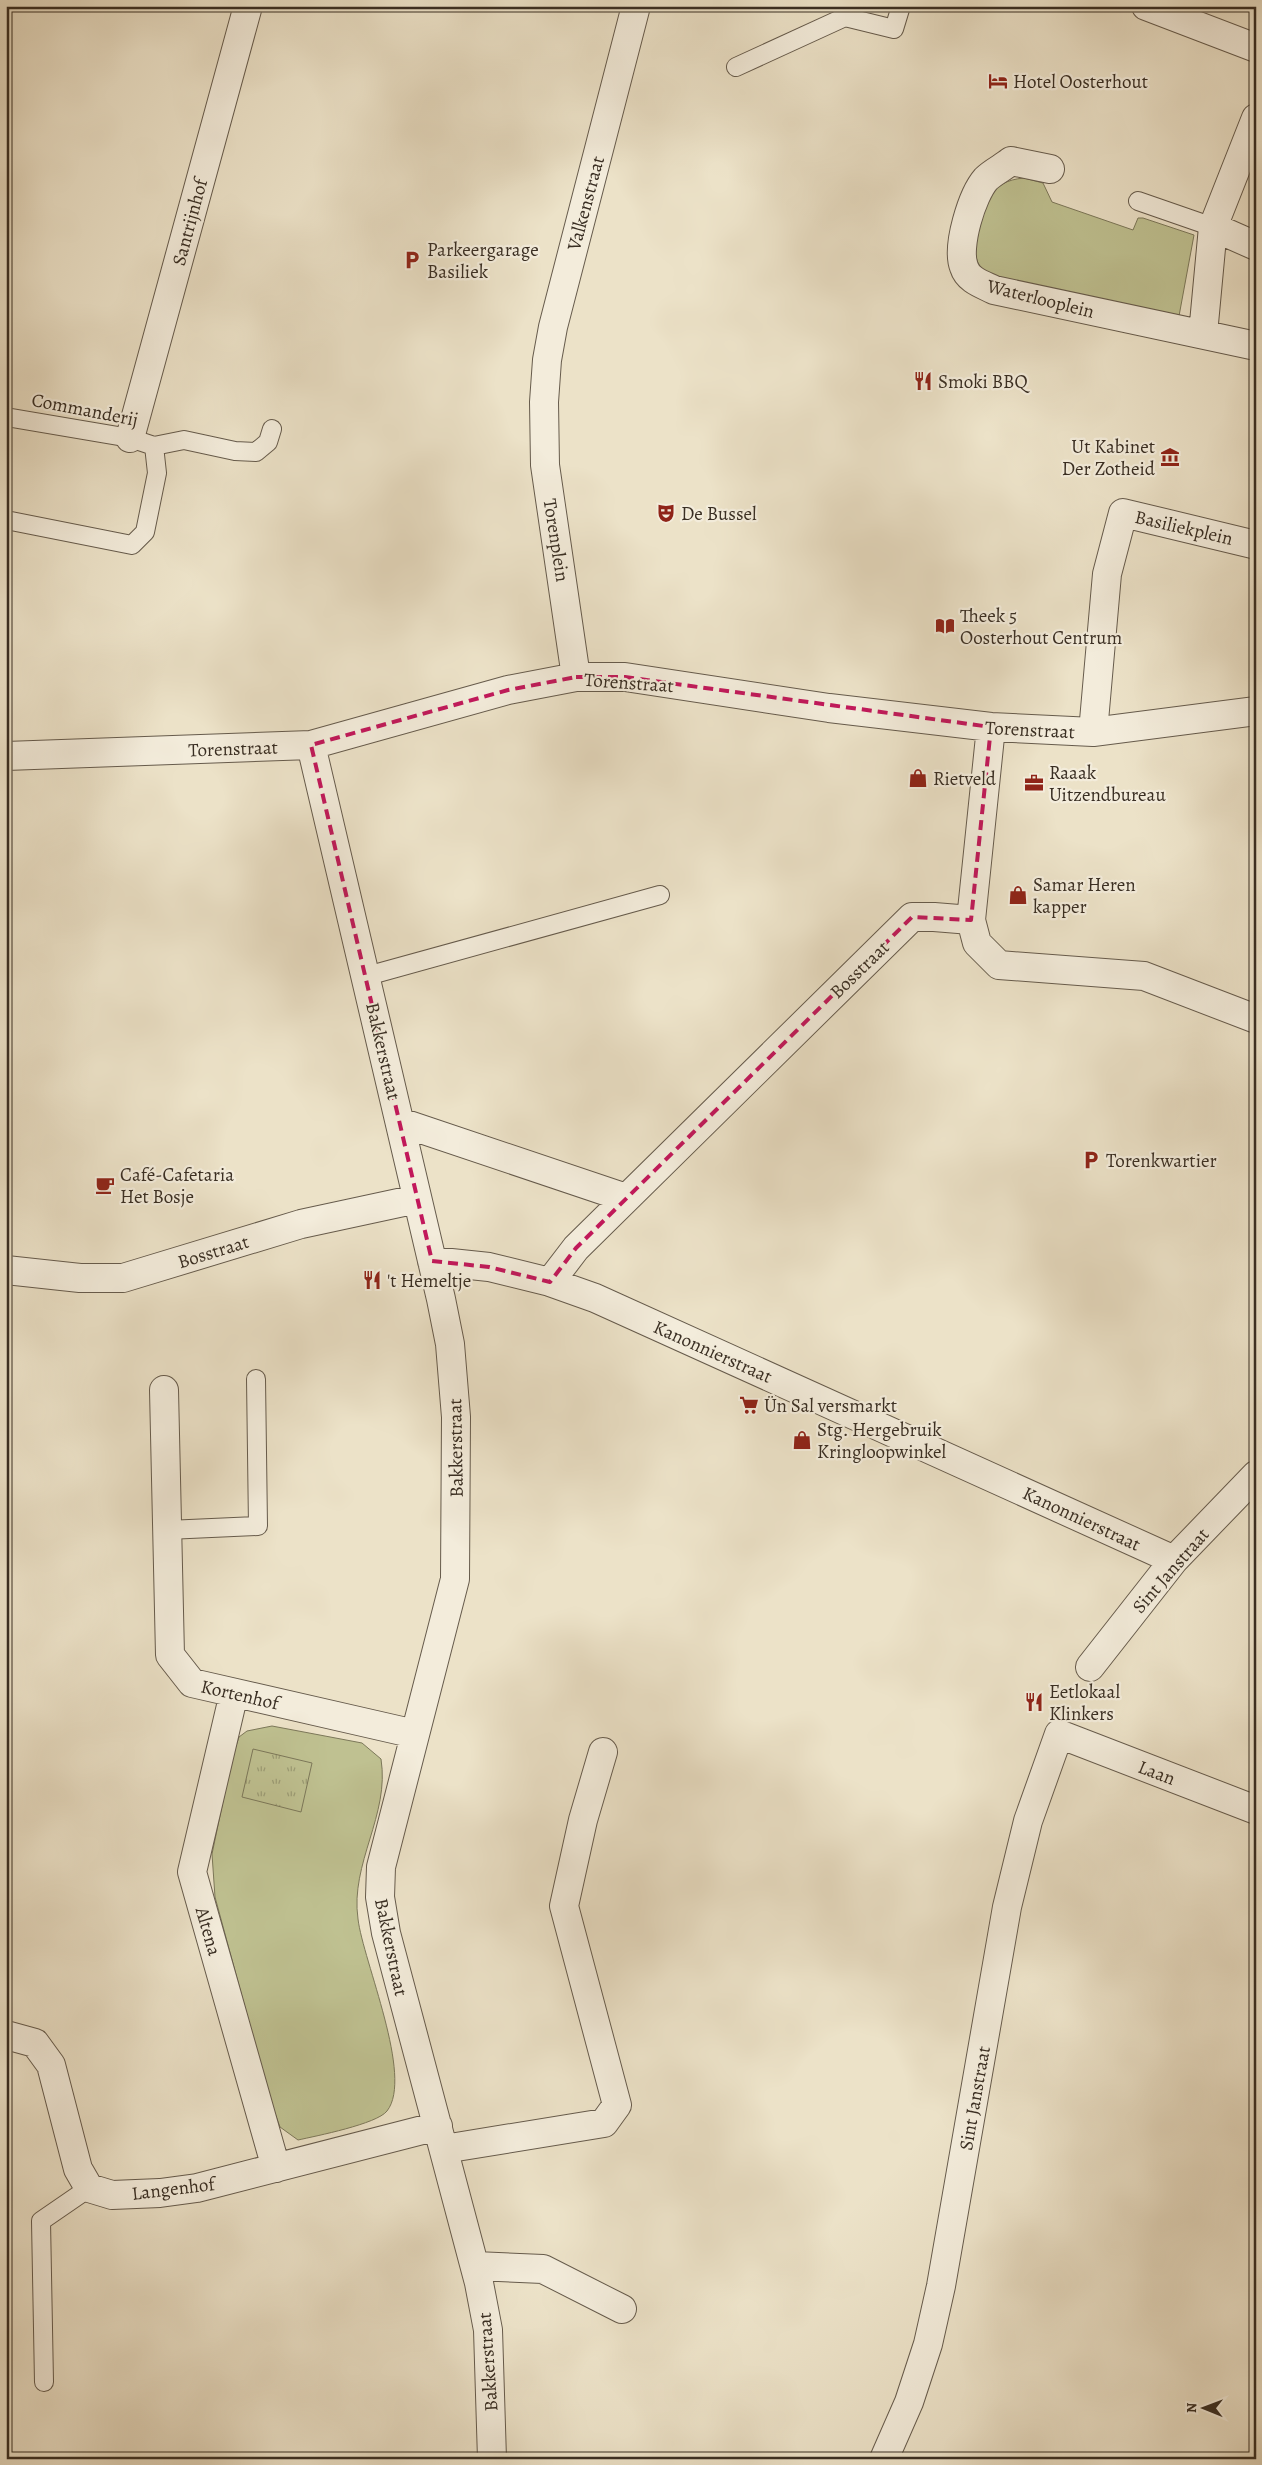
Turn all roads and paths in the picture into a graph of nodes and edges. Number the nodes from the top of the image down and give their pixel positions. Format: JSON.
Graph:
{"nodes":[{"id":1,"x":248,"y":6,"type":"edge"},
{"id":2,"x":636,"y":6,"type":"edge"},
{"id":3,"x":901,"y":6,"type":"edge"},
{"id":4,"x":1146,"y":6,"type":"edge"},
{"id":5,"x":1256,"y":48,"type":"edge"},
{"id":6,"x":736,"y":67,"type":"dead end"},
{"id":7,"x":1256,"y":118,"type":"edge"},
{"id":8,"x":1050,"y":169,"type":"dead end"},
{"id":9,"x":1138,"y":201,"type":"dead end"},
{"id":10,"x":1214,"y":227,"type":"junction"},
{"id":11,"x":1256,"y":246,"type":"edge"},
{"id":12,"x":1203,"y":334,"type":"junction"},
{"id":13,"x":1256,"y":346,"type":"edge"},
{"id":14,"x":544,"y":402,"type":"joint"},
{"id":15,"x":6,"y":417,"type":"edge"},
{"id":16,"x":272,"y":429,"type":"dead end"},
{"id":17,"x":142,"y":442,"type":"junction"},
{"id":18,"x":6,"y":520,"type":"edge"},
{"id":19,"x":1256,"y":545,"type":"edge"},
{"id":20,"x":576,"y":677,"type":"junction"},
{"id":21,"x":1256,"y":711,"type":"edge"},
{"id":22,"x":991,"y":727,"type":"junction"},
{"id":23,"x":1093,"y":732,"type":"junction"},
{"id":24,"x":311,"y":745,"type":"junction"},
{"id":25,"x":6,"y":756,"type":"edge"},
{"id":26,"x":660,"y":895,"type":"dead end"},
{"id":27,"x":971,"y":920,"type":"junction"},
{"id":28,"x":367,"y":976,"type":"junction"},
{"id":29,"x":1256,"y":1018,"type":"edge"},
{"id":30,"x":400,"y":1122,"type":"junction"},
{"id":31,"x":626,"y":1198,"type":"junction"},
{"id":32,"x":417,"y":1199,"type":"junction"},
{"id":33,"x":432,"y":1262,"type":"junction"},
{"id":34,"x":6,"y":1270,"type":"edge"},
{"id":35,"x":550,"y":1282,"type":"junction"},
{"id":36,"x":256,"y":1379,"type":"dead end"},
{"id":37,"x":164,"y":1390,"type":"dead end"},
{"id":38,"x":1255,"y":1477,"type":"edge"},
{"id":39,"x":167,"y":1530,"type":"junction"},
{"id":40,"x":1174,"y":1560,"type":"junction"},
{"id":41,"x":1090,"y":1666,"type":"dead end"},
{"id":42,"x":234,"y":1693,"type":"junction"},
{"id":43,"x":416,"y":1734,"type":"junction"},
{"id":44,"x":1059,"y":1734,"type":"joint"},
{"id":45,"x":603,"y":1752,"type":"dead end"},
{"id":46,"x":1256,"y":1810,"type":"edge"},
{"id":47,"x":6,"y":2035,"type":"edge"},
{"id":48,"x":441,"y":2138,"type":"junction"},
{"id":49,"x":276,"y":2168,"type":"junction"},
{"id":50,"x":89,"y":2188,"type":"junction"},
{"id":51,"x":475,"y":2266,"type":"junction"},
{"id":52,"x":622,"y":2309,"type":"dead end"},
{"id":53,"x":44,"y":2382,"type":"dead end"},
{"id":54,"x":492,"y":2459,"type":"edge"},
{"id":55,"x":884,"y":2459,"type":"edge"}],
"edges":[{"from":1,"to":17,"type":"street","name":"Santrijnhof"},
{"from":2,"to":14,"type":"street","name":"Valkenstraat"},
{"from":3,"to":6,"type":"lane"},
{"from":4,"to":5,"type":"street"},
{"from":7,"to":10,"type":"street"},
{"from":8,"to":12,"type":"street","name":"Waterlooplein"},
{"from":9,"to":10,"type":"lane"},
{"from":10,"to":11,"type":"street"},
{"from":10,"to":12,"type":"street"},
{"from":12,"to":13,"type":"street","name":"Waterlooplein"},
{"from":14,"to":20,"type":"street","name":"Torenplein"},
{"from":15,"to":17,"type":"lane","name":"Commanderij"},
{"from":16,"to":17,"type":"lane","name":"Commanderij"},
{"from":17,"to":18,"type":"lane","name":"Commanderij"},
{"from":19,"to":23,"type":"street","name":"Basiliekplein"},
{"from":20,"to":22,"type":"street","name":"Torenstraat"},
{"from":20,"to":24,"type":"street","name":"Torenstraat"},
{"from":21,"to":23,"type":"street","name":"Torenstraat"},
{"from":22,"to":23,"type":"street","name":"Torenstraat"},
{"from":22,"to":27,"type":"street"},
{"from":24,"to":25,"type":"street","name":"Torenstraat"},
{"from":24,"to":28,"type":"street","name":"Bakkerstraat"},
{"from":26,"to":28,"type":"lane"},
{"from":27,"to":29,"type":"street"},
{"from":27,"to":31,"type":"street","name":"Bosstraat"},
{"from":28,"to":30,"type":"street","name":"Bakkerstraat"},
{"from":30,"to":31,"type":"street"},
{"from":30,"to":32,"type":"street","name":"Bakkerstraat"},
{"from":31,"to":35,"type":"street","name":"Bosstraat"},
{"from":32,"to":33,"type":"street","name":"Bakkerstraat"},
{"from":32,"to":34,"type":"street","name":"Bosstraat"},
{"from":33,"to":35,"type":"street"},
{"from":33,"to":43,"type":"street","name":"Bakkerstraat"},
{"from":35,"to":40,"type":"street","name":"Kanonnierstraat"},
{"from":36,"to":39,"type":"lane"},
{"from":37,"to":39,"type":"street","name":"Kortenhof"},
{"from":38,"to":40,"type":"street","name":"Sint Janstraat"},
{"from":39,"to":42,"type":"street","name":"Kortenhof"},
{"from":40,"to":41,"type":"street","name":"Sint Janstraat"},
{"from":42,"to":43,"type":"street","name":"Kortenhof"},
{"from":42,"to":49,"type":"street","name":"Altena"},
{"from":43,"to":48,"type":"street","name":"Bakkerstraat"},
{"from":44,"to":46,"type":"street","name":"Laan"},
{"from":44,"to":55,"type":"street","name":"Sint Janstraat"},
{"from":45,"to":48,"type":"street"},
{"from":47,"to":50,"type":"street"},
{"from":48,"to":49,"type":"street","name":"Langenhof"},
{"from":48,"to":51,"type":"street","name":"Bakkerstraat"},
{"from":49,"to":50,"type":"street","name":"Langenhof"},
{"from":50,"to":53,"type":"lane"},
{"from":51,"to":52,"type":"street"},
{"from":51,"to":54,"type":"street","name":"Bakkerstraat"}]}
